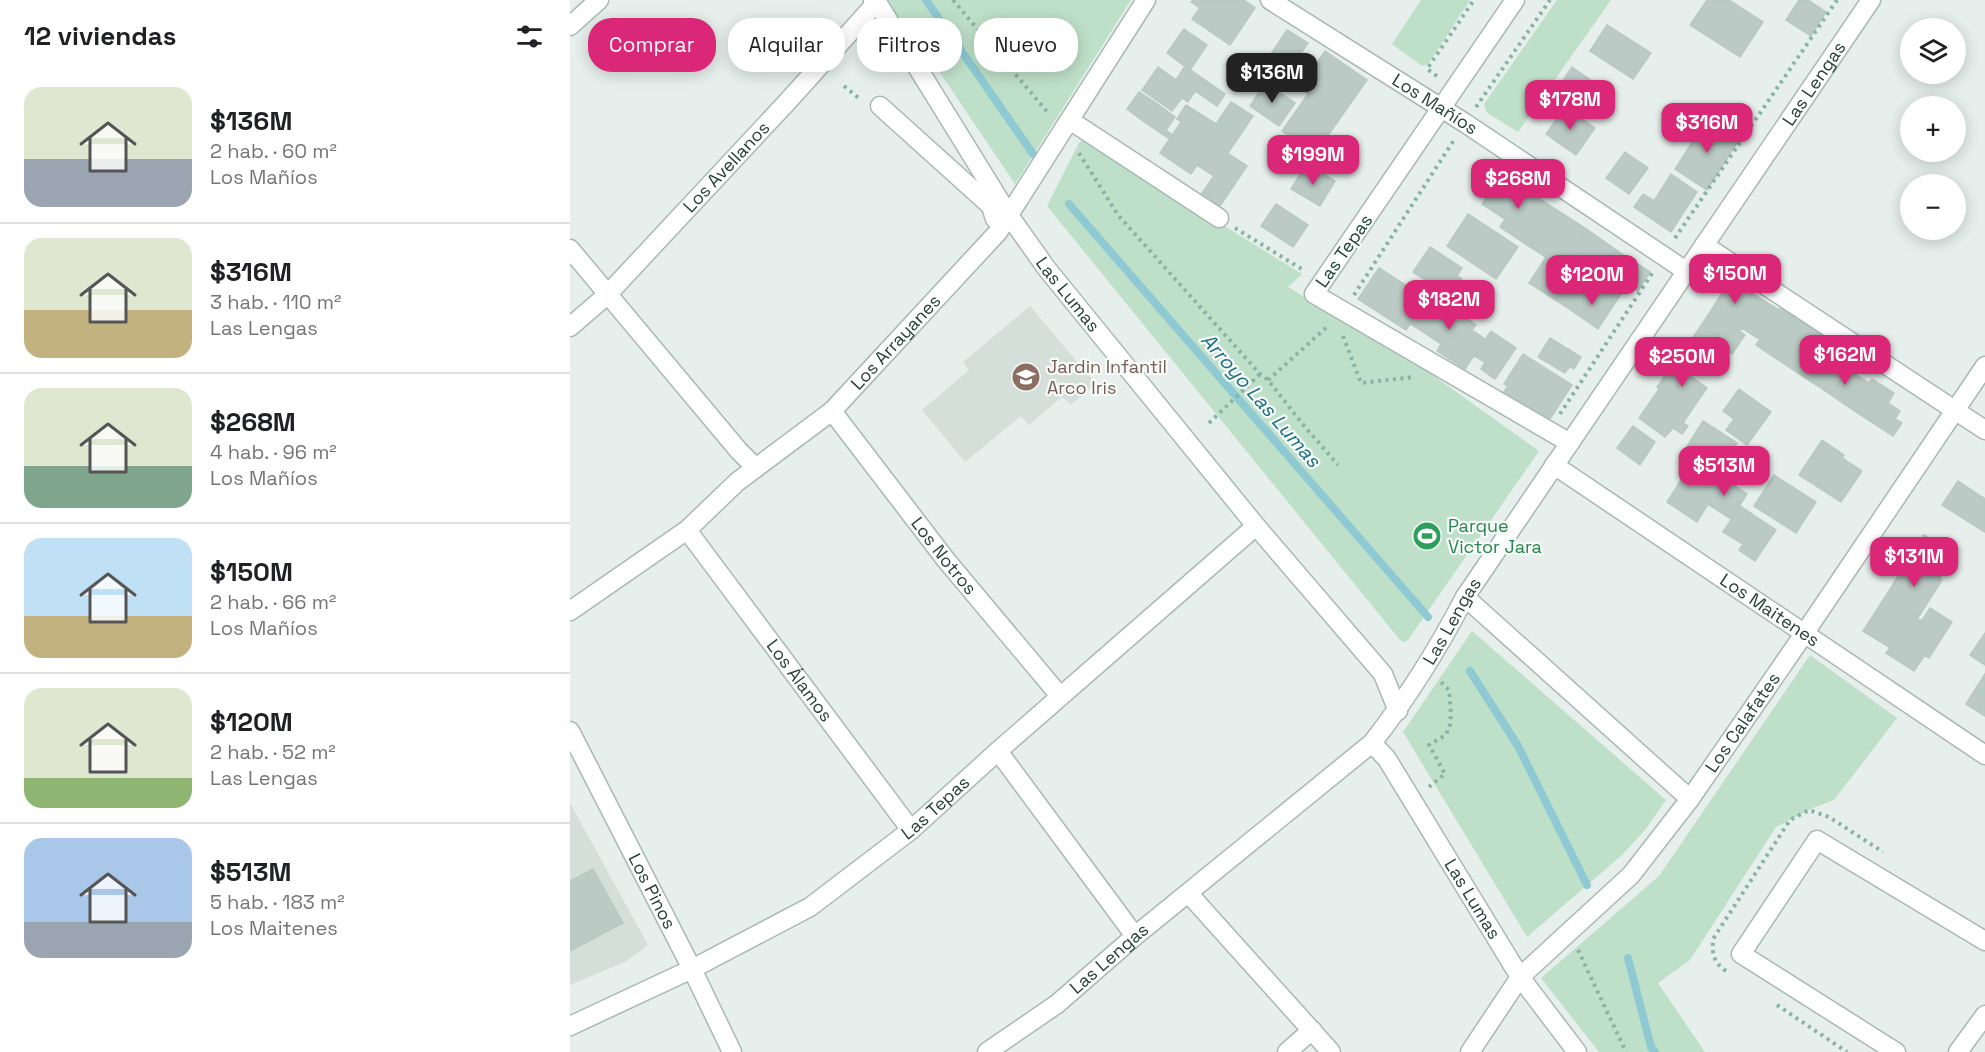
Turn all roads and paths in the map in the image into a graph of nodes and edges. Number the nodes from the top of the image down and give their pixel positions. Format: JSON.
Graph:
{"nodes":[{"id":1,"x":599,"y":0,"type":"edge"},
{"id":2,"x":952,"y":0,"type":"edge"},
{"id":3,"x":1146,"y":0,"type":"edge"},
{"id":4,"x":1270,"y":0,"type":"edge"},
{"id":5,"x":1515,"y":0,"type":"edge"},
{"id":6,"x":1550,"y":0,"type":"edge"},
{"id":7,"x":1837,"y":0,"type":"edge"},
{"id":8,"x":1871,"y":0,"type":"edge"},
{"id":9,"x":875,"y":1,"type":"edge"},
{"id":10,"x":570,"y":26,"type":"edge"},
{"id":11,"x":844,"y":86,"type":"dead end"},
{"id":12,"x":872,"y":104,"type":"joint"},
{"id":13,"x":1442,"y":109,"type":"junction"},
{"id":14,"x":1480,"y":112,"type":"dead end"},
{"id":15,"x":1067,"y":126,"type":"junction"},
{"id":16,"x":1456,"y":137,"type":"dead end"},
{"id":17,"x":1008,"y":214,"type":"junction"},
{"id":18,"x":1219,"y":218,"type":"joint"},
{"id":19,"x":998,"y":232,"type":"junction"},
{"id":20,"x":1673,"y":242,"type":"dead end"},
{"id":21,"x":1704,"y":245,"type":"junction"},
{"id":22,"x":570,"y":249,"type":"edge"},
{"id":23,"x":1644,"y":264,"type":"dead end"},
{"id":24,"x":1686,"y":271,"type":"junction"},
{"id":25,"x":1318,"y":288,"type":"junction"},
{"id":26,"x":607,"y":296,"type":"junction"},
{"id":27,"x":1328,"y":326,"type":"dead end"},
{"id":28,"x":570,"y":327,"type":"edge"},
{"id":29,"x":1341,"y":329,"type":"dead end"},
{"id":30,"x":1985,"y":366,"type":"edge"},
{"id":31,"x":1260,"y":374,"type":"junction"},
{"id":32,"x":1418,"y":376,"type":"dead end"},
{"id":33,"x":1268,"y":381,"type":"junction"},
{"id":34,"x":1956,"y":410,"type":"junction"},
{"id":35,"x":832,"y":411,"type":"junction"},
{"id":36,"x":1557,"y":418,"type":"dead end"},
{"id":37,"x":1209,"y":423,"type":"dead end"},
{"id":38,"x":1985,"y":430,"type":"edge"},
{"id":39,"x":1570,"y":442,"type":"junction"},
{"id":40,"x":1338,"y":465,"type":"dead end"},
{"id":41,"x":1554,"y":465,"type":"junction"},
{"id":42,"x":756,"y":468,"type":"junction"},
{"id":43,"x":1256,"y":526,"type":"junction"},
{"id":44,"x":687,"y":530,"type":"junction"},
{"id":45,"x":1465,"y":597,"type":"junction"},
{"id":46,"x":570,"y":611,"type":"edge"},
{"id":47,"x":1804,"y":634,"type":"junction"},
{"id":48,"x":1436,"y":676,"type":"dead end"},
{"id":49,"x":1060,"y":696,"type":"junction"},
{"id":50,"x":1398,"y":711,"type":"junction"},
{"id":51,"x":570,"y":731,"type":"edge"},
{"id":52,"x":1372,"y":743,"type":"junction"},
{"id":53,"x":998,"y":751,"type":"junction"},
{"id":54,"x":1985,"y":755,"type":"edge"},
{"id":55,"x":1429,"y":787,"type":"dead end"},
{"id":56,"x":1690,"y":799,"type":"junction"},
{"id":57,"x":911,"y":830,"type":"junction"},
{"id":58,"x":1887,"y":855,"type":"dead end"},
{"id":59,"x":1188,"y":894,"type":"junction"},
{"id":60,"x":1570,"y":933,"type":"junction"},
{"id":61,"x":1136,"y":936,"type":"junction"},
{"id":62,"x":1985,"y":942,"type":"edge"},
{"id":63,"x":692,"y":969,"type":"junction"},
{"id":64,"x":1730,"y":973,"type":"dead end"},
{"id":65,"x":1520,"y":977,"type":"junction"},
{"id":66,"x":1769,"y":999,"type":"dead end"},
{"id":67,"x":1985,"y":1015,"type":"edge"},
{"id":68,"x":570,"y":1026,"type":"edge"},
{"id":69,"x":1312,"y":1030,"type":"junction"},
{"id":70,"x":732,"y":1052,"type":"edge"},
{"id":71,"x":987,"y":1052,"type":"edge"},
{"id":72,"x":1287,"y":1052,"type":"edge"},
{"id":73,"x":1330,"y":1052,"type":"edge"},
{"id":74,"x":1470,"y":1052,"type":"edge"},
{"id":75,"x":1577,"y":1052,"type":"edge"},
{"id":76,"x":1626,"y":1052,"type":"edge"},
{"id":77,"x":1847,"y":1052,"type":"edge"},
{"id":78,"x":1896,"y":1052,"type":"edge"},
{"id":79,"x":1958,"y":1052,"type":"edge"}],
"edges":[{"from":1,"to":10,"type":"street"},
{"from":2,"to":15,"type":"path"},
{"from":3,"to":15,"type":"street","name":"Los Arrayanes"},
{"from":4,"to":13,"type":"street","name":"Los Mañíos"},
{"from":5,"to":13,"type":"street","name":"Las Tepas"},
{"from":6,"to":14,"type":"path"},
{"from":7,"to":20,"type":"path"},
{"from":8,"to":21,"type":"street","name":"Las Lengas"},
{"from":9,"to":17,"type":"street","name":"Las Lumas"},
{"from":9,"to":26,"type":"street","name":"Los Avellanos"},
{"from":11,"to":12,"type":"path"},
{"from":12,"to":19,"type":"street"},
{"from":13,"to":24,"type":"street","name":"Los Mañíos"},
{"from":13,"to":25,"type":"street","name":"Las Tepas"},
{"from":15,"to":17,"type":"street","name":"Los Arrayanes"},
{"from":15,"to":18,"type":"street"},
{"from":15,"to":31,"type":"path"},
{"from":16,"to":25,"type":"path"},
{"from":17,"to":19,"type":"street","name":"Los Arrayanes"},
{"from":17,"to":43,"type":"street","name":"Las Lumas"},
{"from":18,"to":25,"type":"path"},
{"from":19,"to":35,"type":"street","name":"Los Arrayanes"},
{"from":21,"to":24,"type":"street","name":"Las Lengas"},
{"from":21,"to":34,"type":"street"},
{"from":22,"to":26,"type":"street"},
{"from":23,"to":36,"type":"path"},
{"from":24,"to":39,"type":"street","name":"Las Lengas"},
{"from":25,"to":39,"type":"street"},
{"from":26,"to":28,"type":"street","name":"Los Avellanos"},
{"from":26,"to":42,"type":"street"},
{"from":27,"to":33,"type":"path"},
{"from":29,"to":32,"type":"path"},
{"from":30,"to":34,"type":"street","name":"Los Calafates"},
{"from":31,"to":33,"type":"path"},
{"from":31,"to":37,"type":"path"},
{"from":33,"to":40,"type":"path"},
{"from":34,"to":38,"type":"street"},
{"from":34,"to":47,"type":"street","name":"Los Calafates"},
{"from":35,"to":42,"type":"street","name":"Los Arrayanes"},
{"from":35,"to":49,"type":"street","name":"Los Notros"},
{"from":39,"to":41,"type":"street","name":"Las Lengas"},
{"from":41,"to":45,"type":"street","name":"Las Lengas"},
{"from":41,"to":47,"type":"street","name":"Los Maitenes"},
{"from":42,"to":44,"type":"street","name":"Los Arrayanes"},
{"from":43,"to":49,"type":"street","name":"Las Tepas"},
{"from":43,"to":50,"type":"street","name":"Las Lumas"},
{"from":44,"to":46,"type":"street","name":"Los Arrayanes"},
{"from":44,"to":57,"type":"street","name":"Los Álamos"},
{"from":45,"to":50,"type":"street","name":"Las Lengas"},
{"from":45,"to":56,"type":"street"},
{"from":47,"to":54,"type":"street","name":"Los Maitenes"},
{"from":47,"to":56,"type":"street","name":"Los Calafates"},
{"from":48,"to":55,"type":"path"},
{"from":49,"to":53,"type":"street","name":"Las Tepas"},
{"from":50,"to":52,"type":"street","name":"Las Lengas"},
{"from":51,"to":63,"type":"street","name":"Los Pinos"},
{"from":52,"to":59,"type":"street","name":"Las Lengas"},
{"from":52,"to":65,"type":"street","name":"Las Lumas"},
{"from":53,"to":57,"type":"street","name":"Las Tepas"},
{"from":53,"to":61,"type":"street"},
{"from":56,"to":60,"type":"street","name":"Los Calafates"},
{"from":57,"to":63,"type":"street","name":"Las Tepas"},
{"from":58,"to":64,"type":"path"},
{"from":59,"to":61,"type":"street","name":"Las Lengas"},
{"from":59,"to":69,"type":"street"},
{"from":60,"to":65,"type":"street","name":"Los Calafates"},
{"from":60,"to":76,"type":"path"},
{"from":61,"to":71,"type":"street","name":"Las Lengas"},
{"from":62,"to":78,"type":"street"},
{"from":63,"to":68,"type":"street","name":"Las Tepas"},
{"from":63,"to":70,"type":"street","name":"Los Pinos"},
{"from":65,"to":74,"type":"street","name":"Los Calafates"},
{"from":65,"to":75,"type":"street","name":"Las Lumas"},
{"from":66,"to":77,"type":"path"},
{"from":67,"to":79,"type":"street"},
{"from":69,"to":72,"type":"street"},
{"from":69,"to":73,"type":"street"}]}
